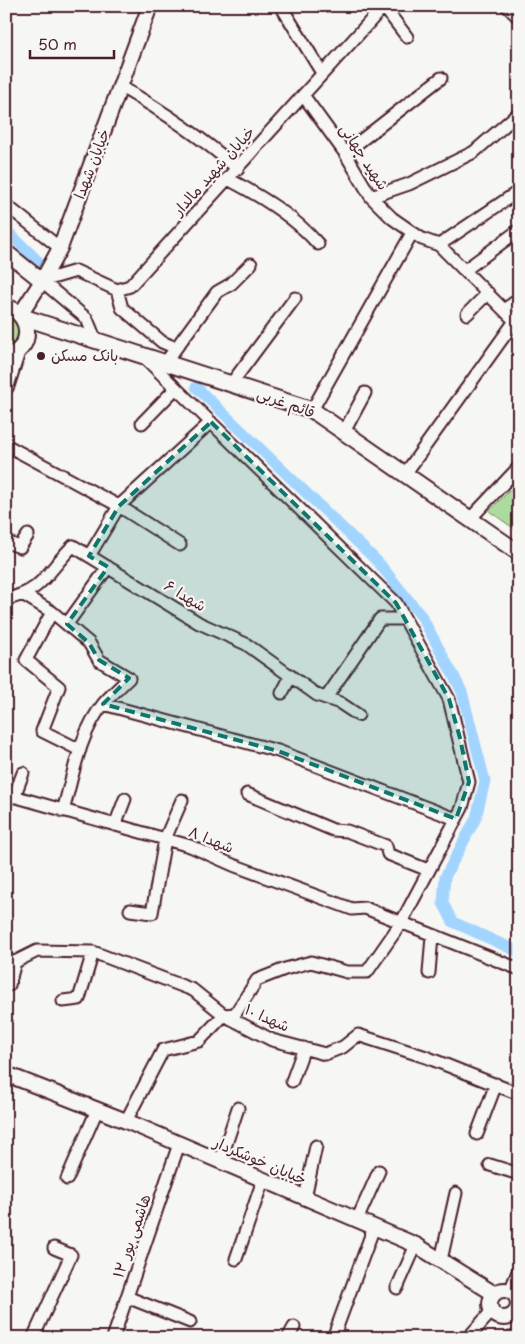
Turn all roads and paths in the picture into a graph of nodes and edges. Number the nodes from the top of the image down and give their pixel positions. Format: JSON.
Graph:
{"nodes":[{"id":1,"x":150,"y":6,"type":"edge"},
{"id":2,"x":281,"y":6,"type":"edge"},
{"id":3,"x":384,"y":6,"type":"edge"},
{"id":4,"x":507,"y":6,"type":"edge"},
{"id":5,"x":519,"y":18,"type":"edge"},
{"id":6,"x":407,"y":36,"type":"dead end"},
{"id":7,"x":322,"y":72,"type":"junction"},
{"id":8,"x":441,"y":78,"type":"dead end"},
{"id":9,"x":121,"y":87,"type":"junction"},
{"id":10,"x":303,"y":95,"type":"junction"},
{"id":11,"x":519,"y":113,"type":"edge"},
{"id":12,"x":345,"y":153,"type":"junction"},
{"id":13,"x":238,"y":169,"type":"junction"},
{"id":14,"x":228,"y":180,"type":"junction"},
{"id":15,"x":519,"y":191,"type":"edge"},
{"id":16,"x":370,"y":198,"type":"junction"},
{"id":17,"x":6,"y":205,"type":"edge"},
{"id":18,"x":519,"y":230,"type":"edge"},
{"id":19,"x":412,"y":233,"type":"junction"},
{"id":20,"x":318,"y":244,"type":"dead end"},
{"id":21,"x":439,"y":245,"type":"junction"},
{"id":22,"x":60,"y":248,"type":"junction"},
{"id":23,"x":6,"y":252,"type":"edge"},
{"id":24,"x":251,"y":264,"type":"dead end"},
{"id":25,"x":465,"y":270,"type":"junction"},
{"id":26,"x":42,"y":281,"type":"junction"},
{"id":27,"x":117,"y":290,"type":"junction"},
{"id":28,"x":488,"y":294,"type":"junction"},
{"id":29,"x":295,"y":298,"type":"dead end"},
{"id":30,"x":519,"y":300,"type":"edge"},
{"id":31,"x":6,"y":308,"type":"edge"},
{"id":32,"x":504,"y":310,"type":"junction"},
{"id":33,"x":467,"y":314,"type":"dead end"},
{"id":34,"x":22,"y":316,"type":"junction"},
{"id":35,"x":517,"y":323,"type":"edge"},
{"id":36,"x":96,"y":341,"type":"junction"},
{"id":37,"x":176,"y":348,"type":"junction"},
{"id":38,"x":12,"y":354,"type":"edge"},
{"id":39,"x":144,"y":357,"type":"junction"},
{"id":40,"x":165,"y":363,"type":"junction"},
{"id":41,"x":232,"y":384,"type":"junction"},
{"id":42,"x":6,"y":386,"type":"edge"},
{"id":43,"x":176,"y":388,"type":"junction"},
{"id":44,"x":365,"y":393,"type":"dead end"},
{"id":45,"x":312,"y":410,"type":"junction"},
{"id":46,"x":211,"y":422,"type":"junction"},
{"id":47,"x":142,"y":423,"type":"dead end"},
{"id":48,"x":344,"y":432,"type":"junction"},
{"id":49,"x":6,"y":445,"type":"edge"},
{"id":50,"x":519,"y":467,"type":"edge"},
{"id":51,"x":405,"y":474,"type":"junction"},
{"id":52,"x":119,"y":506,"type":"junction"},
{"id":53,"x":470,"y":519,"type":"junction"},
{"id":54,"x":28,"y":534,"type":"dead end"},
{"id":55,"x":6,"y":542,"type":"edge"},
{"id":56,"x":180,"y":545,"type":"dead end"},
{"id":57,"x":519,"y":553,"type":"edge"},
{"id":58,"x":89,"y":556,"type":"junction"},
{"id":59,"x":108,"y":567,"type":"junction"},
{"id":60,"x":24,"y":595,"type":"junction"},
{"id":61,"x":6,"y":599,"type":"edge"},
{"id":62,"x":52,"y":612,"type":"junction"},
{"id":63,"x":404,"y":619,"type":"junction"},
{"id":64,"x":66,"y":624,"type":"junction"},
{"id":65,"x":291,"y":676,"type":"junction"},
{"id":66,"x":282,"y":693,"type":"dead end"},
{"id":67,"x":326,"y":698,"type":"junction"},
{"id":68,"x":103,"y":704,"type":"junction"},
{"id":69,"x":358,"y":715,"type":"dead end"},
{"id":70,"x":80,"y":750,"type":"junction"},
{"id":71,"x":23,"y":773,"type":"dead end"},
{"id":72,"x":247,"y":794,"type":"dead end"},
{"id":73,"x":10,"y":796,"type":"edge"},
{"id":74,"x":125,"y":799,"type":"dead end"},
{"id":75,"x":182,"y":800,"type":"dead end"},
{"id":76,"x":63,"y":811,"type":"junction"},
{"id":77,"x":456,"y":819,"type":"junction"},
{"id":78,"x":115,"y":826,"type":"junction"},
{"id":79,"x":165,"y":839,"type":"junction"},
{"id":80,"x":428,"y":870,"type":"junction"},
{"id":81,"x":130,"y":910,"type":"dead end"},
{"id":82,"x":401,"y":923,"type":"junction"},
{"id":83,"x":432,"y":936,"type":"junction"},
{"id":84,"x":93,"y":952,"type":"junction"},
{"id":85,"x":11,"y":961,"type":"edge"},
{"id":86,"x":519,"y":969,"type":"edge"},
{"id":87,"x":429,"y":973,"type":"dead end"},
{"id":88,"x":9,"y":985,"type":"dead end"},
{"id":89,"x":62,"y":1001,"type":"dead end"},
{"id":90,"x":224,"y":1015,"type":"junction"},
{"id":91,"x":304,"y":1048,"type":"junction"},
{"id":92,"x":6,"y":1074,"type":"edge"},
{"id":93,"x":292,"y":1081,"type":"dead end"},
{"id":94,"x":496,"y":1084,"type":"junction"},
{"id":95,"x":519,"y":1094,"type":"edge"},
{"id":96,"x":238,"y":1108,"type":"dead end"},
{"id":97,"x":97,"y":1110,"type":"junction"},
{"id":98,"x":126,"y":1121,"type":"junction"},
{"id":99,"x":477,"y":1134,"type":"dead end"},
{"id":100,"x":179,"y":1144,"type":"junction"},
{"id":101,"x":316,"y":1146,"type":"dead end"},
{"id":102,"x":220,"y":1162,"type":"junction"},
{"id":103,"x":490,"y":1166,"type":"dead end"},
{"id":104,"x":379,"y":1171,"type":"dead end"},
{"id":105,"x":519,"y":1174,"type":"edge"},
{"id":106,"x":67,"y":1179,"type":"dead end"},
{"id":107,"x":263,"y":1180,"type":"junction"},
{"id":108,"x":456,"y":1194,"type":"dead end"},
{"id":109,"x":305,"y":1198,"type":"junction"},
{"id":110,"x":357,"y":1220,"type":"junction"},
{"id":111,"x":374,"y":1227,"type":"junction"},
{"id":112,"x":416,"y":1245,"type":"junction"},
{"id":113,"x":54,"y":1248,"type":"dead end"},
{"id":114,"x":236,"y":1259,"type":"dead end"},
{"id":115,"x":441,"y":1260,"type":"junction"},
{"id":116,"x":519,"y":1270,"type":"edge"},
{"id":117,"x":397,"y":1288,"type":"dead end"},
{"id":118,"x":510,"y":1291,"type":"junction"},
{"id":119,"x":493,"y":1293,"type":"junction"},
{"id":120,"x":127,"y":1297,"type":"junction"},
{"id":121,"x":492,"y":1311,"type":"junction"},
{"id":122,"x":516,"y":1317,"type":"edge"},
{"id":123,"x":190,"y":1322,"type":"dead end"},
{"id":124,"x":294,"y":1327,"type":"dead end"},
{"id":125,"x":468,"y":1337,"type":"edge"},
{"id":126,"x":33,"y":1338,"type":"edge"},
{"id":127,"x":113,"y":1338,"type":"edge"},
{"id":128,"x":288,"y":1338,"type":"edge"},
{"id":129,"x":333,"y":1338,"type":"edge"}],
"edges":[{"from":1,"to":9,"type":"street","name":"خیابان شهدا"},
{"from":2,"to":7,"type":"street"},
{"from":3,"to":6,"type":"street"},
{"from":3,"to":7,"type":"street","name":"خیابان شهید مالدار"},
{"from":4,"to":5,"type":"street"},
{"from":7,"to":10,"type":"street","name":"خیابان شهید مالدار"},
{"from":8,"to":12,"type":"street"},
{"from":9,"to":13,"type":"street"},
{"from":9,"to":22,"type":"street","name":"خیابان شهدا"},
{"from":10,"to":12,"type":"street","name":"شهید جهانی"},
{"from":10,"to":13,"type":"street","name":"خیابان شهید مالدار"},
{"from":11,"to":16,"type":"street"},
{"from":12,"to":16,"type":"street","name":"شهید جهانی"},
{"from":13,"to":14,"type":"street","name":"خیابان شهید مالدار"},
{"from":14,"to":20,"type":"street"},
{"from":14,"to":27,"type":"street","name":"خیابان شهید مالدار"},
{"from":15,"to":21,"type":"street"},
{"from":16,"to":19,"type":"street","name":"شهید جهانی"},
{"from":17,"to":22,"type":"street"},
{"from":18,"to":25,"type":"street"},
{"from":19,"to":21,"type":"street","name":"شهید جهانی"},
{"from":19,"to":45,"type":"street"},
{"from":21,"to":25,"type":"street","name":"شهید جهانی"},
{"from":22,"to":26,"type":"street","name":"خیابان شهدا"},
{"from":23,"to":26,"type":"street"},
{"from":24,"to":37,"type":"street"},
{"from":25,"to":28,"type":"street","name":"شهید جهانی"},
{"from":26,"to":27,"type":"street"},
{"from":26,"to":34,"type":"street","name":"خیابان شهدا"},
{"from":26,"to":36,"type":"street"},
{"from":27,"to":37,"type":"street"},
{"from":28,"to":32,"type":"street","name":"شهید جهانی"},
{"from":28,"to":33,"type":"street"},
{"from":29,"to":41,"type":"street"},
{"from":30,"to":32,"type":"street"},
{"from":31,"to":34,"type":"main road","name":"قائم غربی"},
{"from":32,"to":35,"type":"street","name":"شهید جهانی"},
{"from":34,"to":36,"type":"main road","name":"قائم غربی"},
{"from":34,"to":38,"type":"main road"},
{"from":35,"to":51,"type":"street"},
{"from":36,"to":39,"type":"main road","name":"قائم غربی"},
{"from":37,"to":40,"type":"street"},
{"from":38,"to":42,"type":"main road"},
{"from":39,"to":40,"type":"main road","name":"قائم غربی"},
{"from":39,"to":43,"type":"street"},
{"from":40,"to":41,"type":"main road","name":"قائم غربی"},
{"from":41,"to":45,"type":"main road","name":"قائم غربی"},
{"from":43,"to":46,"type":"street"},
{"from":43,"to":47,"type":"street"},
{"from":44,"to":48,"type":"street"},
{"from":45,"to":48,"type":"main road","name":"قائم غربی"},
{"from":46,"to":52,"type":"street"},
{"from":46,"to":63,"type":"street"},
{"from":48,"to":51,"type":"main road","name":"قائم غربی"},
{"from":49,"to":52,"type":"street"},
{"from":50,"to":53,"type":"street"},
{"from":51,"to":53,"type":"main road","name":"قائم غربی"},
{"from":52,"to":56,"type":"street"},
{"from":52,"to":58,"type":"street"},
{"from":53,"to":57,"type":"main road","name":"قائم غربی"},
{"from":54,"to":55,"type":"street"},
{"from":58,"to":59,"type":"street","name":"شهدا ۶"},
{"from":58,"to":60,"type":"street","name":"شهدا ۶"},
{"from":59,"to":64,"type":"street"},
{"from":59,"to":65,"type":"street","name":"شهدا ۶"},
{"from":60,"to":61,"type":"street","name":"شهدا ۶"},
{"from":60,"to":62,"type":"street"},
{"from":62,"to":64,"type":"street"},
{"from":62,"to":70,"type":"street"},
{"from":63,"to":67,"type":"street"},
{"from":63,"to":77,"type":"street"},
{"from":64,"to":68,"type":"street"},
{"from":65,"to":66,"type":"street"},
{"from":65,"to":67,"type":"street","name":"شهدا ۶"},
{"from":67,"to":69,"type":"street","name":"شهدا ۶"},
{"from":68,"to":70,"type":"street"},
{"from":68,"to":77,"type":"street"},
{"from":70,"to":76,"type":"street"},
{"from":71,"to":73,"type":"street"},
{"from":72,"to":80,"type":"street"},
{"from":73,"to":76,"type":"street","name":"شهدا ۸"},
{"from":74,"to":78,"type":"street"},
{"from":75,"to":79,"type":"street"},
{"from":76,"to":78,"type":"street","name":"شهدا ۸"},
{"from":77,"to":80,"type":"street"},
{"from":78,"to":79,"type":"street","name":"شهدا ۸"},
{"from":79,"to":81,"type":"street"},
{"from":79,"to":82,"type":"street","name":"شهدا ۸"},
{"from":80,"to":82,"type":"street"},
{"from":82,"to":83,"type":"street","name":"شهدا ۸"},
{"from":82,"to":90,"type":"street"},
{"from":83,"to":86,"type":"street","name":"شهدا ۸"},
{"from":83,"to":87,"type":"street"},
{"from":84,"to":85,"type":"street","name":"شهدا ۱۰"},
{"from":84,"to":89,"type":"street"},
{"from":84,"to":90,"type":"street","name":"شهدا ۱۰"},
{"from":85,"to":88,"type":"street"},
{"from":90,"to":91,"type":"street","name":"شهدا ۱۰"},
{"from":90,"to":98,"type":"street"},
{"from":91,"to":93,"type":"street"},
{"from":91,"to":94,"type":"street","name":"شهدا ۱۰"},
{"from":92,"to":97,"type":"street","name":"خیابان خوشکردار"},
{"from":94,"to":95,"type":"street","name":"شهدا ۱۰"},
{"from":94,"to":99,"type":"street"},
{"from":96,"to":102,"type":"street"},
{"from":97,"to":98,"type":"street","name":"خیابان خوشکردار"},
{"from":97,"to":106,"type":"street"},
{"from":98,"to":100,"type":"street","name":"خیابان خوشکردار"},
{"from":100,"to":102,"type":"street","name":"خیابان خوشکردار"},
{"from":100,"to":120,"type":"street","name":"هاشمی پور ۱۲"},
{"from":101,"to":109,"type":"street"},
{"from":102,"to":107,"type":"street","name":"خیابان خوشکردار"},
{"from":103,"to":105,"type":"street"},
{"from":104,"to":110,"type":"street"},
{"from":107,"to":109,"type":"street","name":"خیابان خوشکردار"},
{"from":107,"to":114,"type":"street"},
{"from":108,"to":115,"type":"street"},
{"from":109,"to":110,"type":"street","name":"خیابان خوشکردار"},
{"from":110,"to":111,"type":"street","name":"خیابان خوشکردار"},
{"from":111,"to":112,"type":"street","name":"خیابان خوشکردار"},
{"from":111,"to":129,"type":"street"},
{"from":112,"to":115,"type":"street","name":"خیابان خوشکردار"},
{"from":112,"to":117,"type":"street"},
{"from":113,"to":126,"type":"street"},
{"from":115,"to":119,"type":"street","name":"خیابان خوشکردار"},
{"from":116,"to":118,"type":"street"},
{"from":118,"to":119,"type":"street"},
{"from":118,"to":122,"type":"street"},
{"from":119,"to":121,"type":"street"},
{"from":120,"to":123,"type":"street"},
{"from":120,"to":127,"type":"street","name":"هاشمی پور ۱۲"},
{"from":121,"to":122,"type":"street"},
{"from":121,"to":125,"type":"street"},
{"from":124,"to":128,"type":"street"}]}
